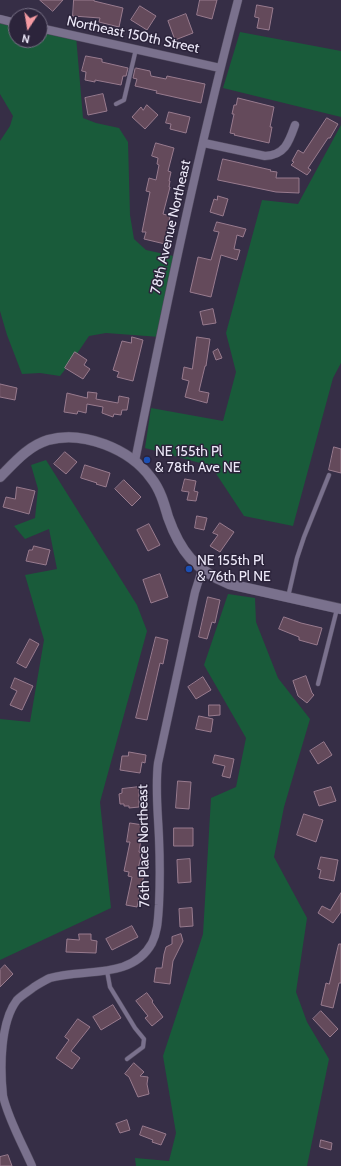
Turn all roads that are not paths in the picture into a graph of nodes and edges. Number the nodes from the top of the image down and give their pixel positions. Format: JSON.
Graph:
{"nodes":[{"id":1,"x":238,"y":0,"type":"edge"},
{"id":2,"x":48,"y":30,"type":"edge"},
{"id":3,"x":137,"y":49,"type":"junction"},
{"id":4,"x":220,"y":68,"type":"junction"},
{"id":5,"x":116,"y":104,"type":"dead end"},
{"id":6,"x":295,"y":125,"type":"dead end"},
{"id":7,"x":204,"y":143,"type":"junction"},
{"id":8,"x":135,"y":461,"type":"junction"},
{"id":9,"x":329,"y":475,"type":"dead end"},
{"id":10,"x":0,"y":477,"type":"edge"},
{"id":11,"x":202,"y":570,"type":"junction"},
{"id":12,"x":288,"y":597,"type":"junction"},
{"id":13,"x":339,"y":609,"type":"edge"},
{"id":14,"x":318,"y":684,"type":"dead end"},
{"id":15,"x":108,"y":971,"type":"junction"},
{"id":16,"x":127,"y":1060,"type":"dead end"},
{"id":17,"x":32,"y":1166,"type":"edge"}],
"edges":[{"from":1,"to":4,"type":"street","name":"78th Avenue Northeast"},
{"from":2,"to":3,"type":"street","name":"Northeast 150th Street"},
{"from":3,"to":4,"type":"street","name":"Northeast 150th Street"},
{"from":3,"to":5,"type":"lane"},
{"from":4,"to":7,"type":"street","name":"78th Avenue Northeast"},
{"from":6,"to":7,"type":"street"},
{"from":7,"to":8,"type":"street","name":"78th Avenue Northeast"},
{"from":8,"to":10,"type":"street"},
{"from":8,"to":11,"type":"street"},
{"from":9,"to":12,"type":"lane"},
{"from":11,"to":12,"type":"street"},
{"from":11,"to":15,"type":"street","name":"76th Place Northeast"},
{"from":12,"to":13,"type":"street"},
{"from":13,"to":14,"type":"lane"},
{"from":15,"to":16,"type":"lane"},
{"from":15,"to":17,"type":"street","name":"76th Place Northeast"}]}
